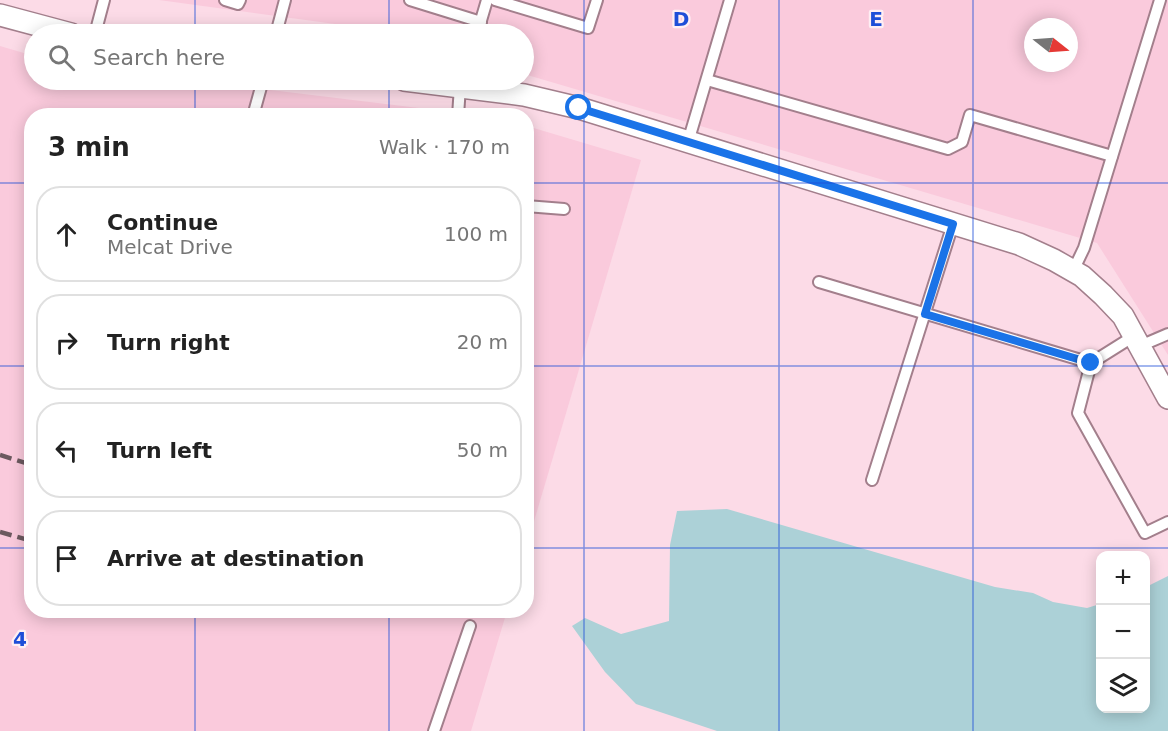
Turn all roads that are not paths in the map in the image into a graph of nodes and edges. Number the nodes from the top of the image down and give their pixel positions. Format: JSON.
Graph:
{"nodes":[{"id":1,"x":104,"y":0,"type":"edge"},
{"id":2,"x":225,"y":0,"type":"edge"},
{"id":3,"x":240,"y":0,"type":"edge"},
{"id":4,"x":285,"y":0,"type":"edge"},
{"id":5,"x":410,"y":0,"type":"edge"},
{"id":6,"x":487,"y":0,"type":"edge"},
{"id":7,"x":495,"y":0,"type":"edge"},
{"id":8,"x":597,"y":0,"type":"edge"},
{"id":9,"x":730,"y":0,"type":"edge"},
{"id":10,"x":1160,"y":0,"type":"edge"},
{"id":11,"x":0,"y":15,"type":"edge"},
{"id":12,"x":481,"y":21,"type":"junction"},
{"id":13,"x":34,"y":24,"type":"edge"},
{"id":14,"x":98,"y":24,"type":"edge"},
{"id":15,"x":279,"y":24,"type":"edge"},
{"id":16,"x":480,"y":24,"type":"edge"},
{"id":17,"x":707,"y":80,"type":"junction"},
{"id":18,"x":260,"y":90,"type":"edge"},
{"id":19,"x":460,"y":90,"type":"edge"},
{"id":20,"x":495,"y":90,"type":"edge"},
{"id":21,"x":255,"y":108,"type":"edge"},
{"id":22,"x":459,"y":108,"type":"edge"},
{"id":23,"x":688,"y":142,"type":"junction"},
{"id":24,"x":1112,"y":156,"type":"junction"},
{"id":25,"x":534,"y":207,"type":"edge"},
{"id":26,"x":564,"y":209,"type":"dead end"},
{"id":27,"x":953,"y":224,"type":"junction"},
{"id":28,"x":1073,"y":271,"type":"junction"},
{"id":29,"x":819,"y":282,"type":"dead end"},
{"id":30,"x":925,"y":314,"type":"junction"},
{"id":31,"x":1168,"y":334,"type":"edge"},
{"id":32,"x":1137,"y":341,"type":"junction"},
{"id":33,"x":1091,"y":363,"type":"junction"},
{"id":34,"x":1168,"y":398,"type":"edge"},
{"id":35,"x":872,"y":480,"type":"dead end"},
{"id":36,"x":1168,"y":522,"type":"edge"},
{"id":37,"x":470,"y":626,"type":"dead end"},
{"id":38,"x":434,"y":731,"type":"edge"}],
"edges":[{"from":1,"to":14,"type":"lane"},
{"from":2,"to":3,"type":"lane"},
{"from":4,"to":15,"type":"lane"},
{"from":5,"to":12,"type":"lane"},
{"from":6,"to":12,"type":"lane"},
{"from":7,"to":8,"type":"lane"},
{"from":9,"to":17,"type":"lane"},
{"from":10,"to":24,"type":"lane"},
{"from":11,"to":13,"type":"street"},
{"from":12,"to":16,"type":"lane"},
{"from":17,"to":23,"type":"lane"},
{"from":17,"to":24,"type":"lane"},
{"from":18,"to":21,"type":"lane"},
{"from":19,"to":22,"type":"lane"},
{"from":20,"to":23,"type":"street"},
{"from":23,"to":27,"type":"street"},
{"from":24,"to":28,"type":"lane"},
{"from":25,"to":26,"type":"lane"},
{"from":27,"to":28,"type":"street"},
{"from":27,"to":30,"type":"lane"},
{"from":28,"to":32,"type":"street"},
{"from":29,"to":30,"type":"lane"},
{"from":30,"to":33,"type":"lane"},
{"from":30,"to":35,"type":"lane"},
{"from":31,"to":32,"type":"lane"},
{"from":32,"to":33,"type":"lane"},
{"from":32,"to":34,"type":"street"},
{"from":33,"to":36,"type":"lane"},
{"from":37,"to":38,"type":"lane"}]}
